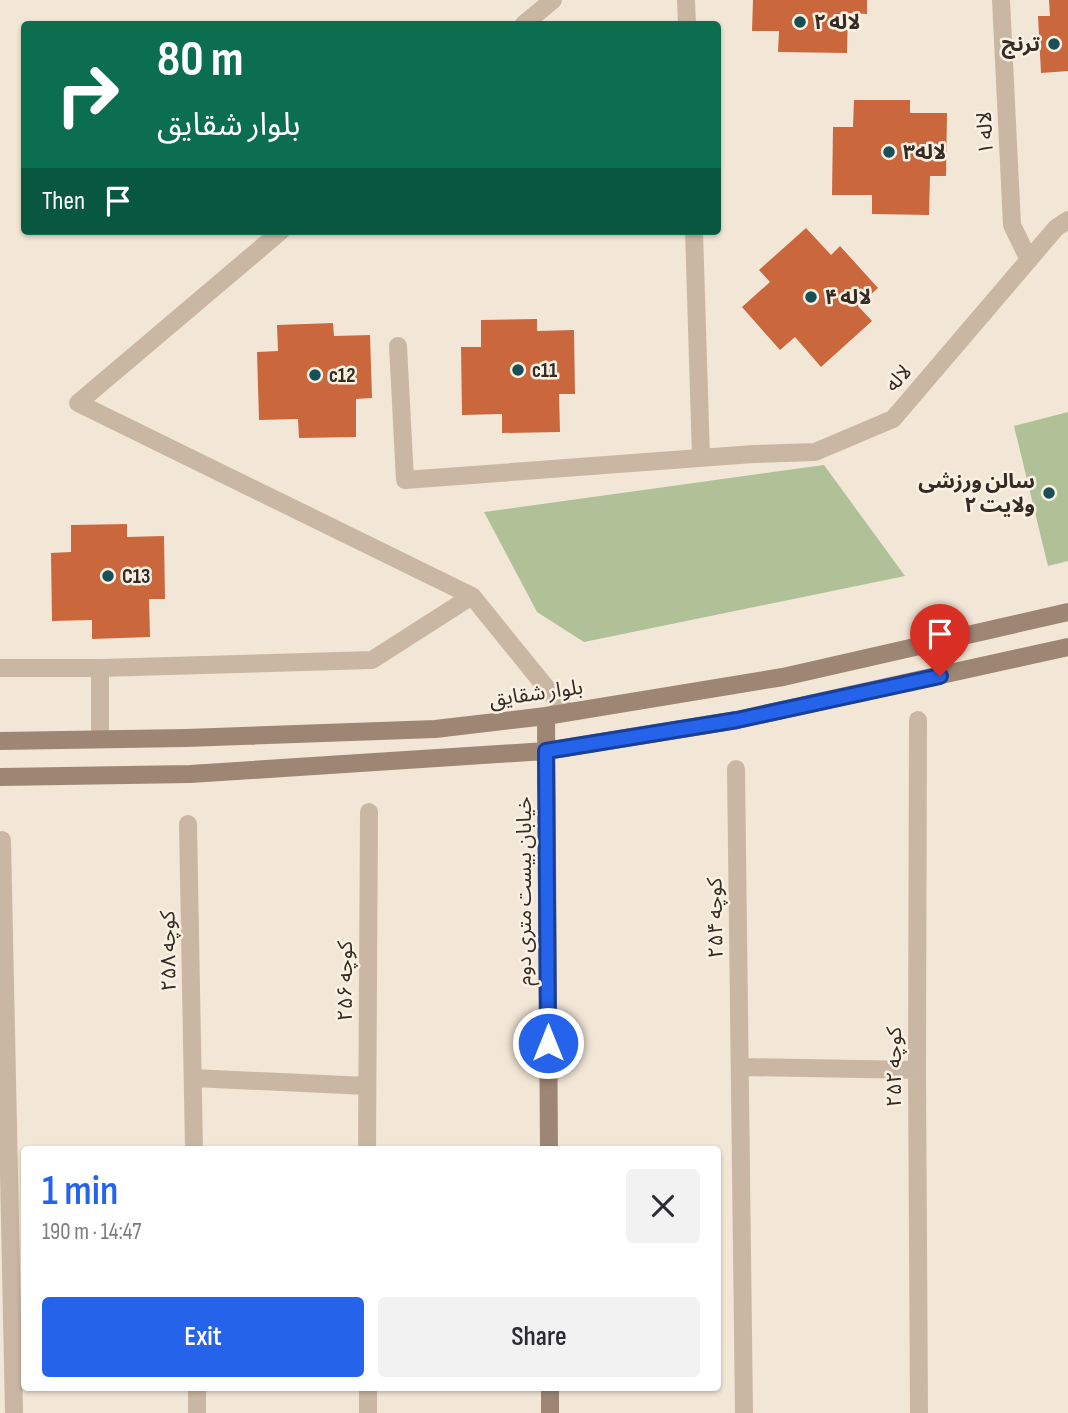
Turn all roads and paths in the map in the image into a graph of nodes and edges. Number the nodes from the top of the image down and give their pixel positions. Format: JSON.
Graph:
{"nodes":[{"id":1,"x":553,"y":0,"type":"edge"},
{"id":2,"x":686,"y":0,"type":"edge"},
{"id":3,"x":1001,"y":0,"type":"edge"},
{"id":4,"x":528,"y":21,"type":"edge"},
{"id":5,"x":687,"y":21,"type":"edge"},
{"id":6,"x":1068,"y":220,"type":"edge"},
{"id":7,"x":276,"y":235,"type":"edge"},
{"id":8,"x":694,"y":235,"type":"edge"},
{"id":9,"x":1029,"y":260,"type":"junction"},
{"id":10,"x":398,"y":346,"type":"dead end"},
{"id":11,"x":701,"y":457,"type":"junction"},
{"id":12,"x":472,"y":596,"type":"junction"},
{"id":13,"x":1068,"y":612,"type":"edge"},
{"id":14,"x":1068,"y":647,"type":"edge"},
{"id":15,"x":0,"y":668,"type":"edge"},
{"id":16,"x":100,"y":668,"type":"junction"},
{"id":17,"x":566,"y":712,"type":"junction"},
{"id":18,"x":546,"y":716,"type":"junction"},
{"id":19,"x":918,"y":720,"type":"dead end"},
{"id":20,"x":100,"y":739,"type":"junction"},
{"id":21,"x":0,"y":741,"type":"edge"},
{"id":22,"x":546,"y":751,"type":"junction"},
{"id":23,"x":736,"y":769,"type":"dead end"},
{"id":24,"x":0,"y":777,"type":"edge"},
{"id":25,"x":369,"y":812,"type":"dead end"},
{"id":26,"x":188,"y":824,"type":"dead end"},
{"id":27,"x":2,"y":840,"type":"dead end"},
{"id":28,"x":741,"y":1067,"type":"junction"},
{"id":29,"x":917,"y":1070,"type":"junction"},
{"id":30,"x":193,"y":1078,"type":"junction"},
{"id":31,"x":368,"y":1086,"type":"junction"},
{"id":32,"x":4,"y":1102,"type":"edge"},
{"id":33,"x":194,"y":1146,"type":"edge"},
{"id":34,"x":368,"y":1146,"type":"edge"},
{"id":35,"x":549,"y":1146,"type":"edge"},
{"id":36,"x":197,"y":1391,"type":"edge"},
{"id":37,"x":368,"y":1391,"type":"edge"},
{"id":38,"x":550,"y":1391,"type":"edge"},
{"id":39,"x":14,"y":1413,"type":"edge"},
{"id":40,"x":197,"y":1413,"type":"edge"},
{"id":41,"x":368,"y":1413,"type":"edge"},
{"id":42,"x":550,"y":1413,"type":"edge"},
{"id":43,"x":744,"y":1413,"type":"edge"},
{"id":44,"x":919,"y":1413,"type":"edge"}],
"edges":[{"from":1,"to":4,"type":"street"},
{"from":2,"to":5,"type":"street"},
{"from":3,"to":9,"type":"street","name":"لاله ۱"},
{"from":6,"to":9,"type":"street","name":"لاله"},
{"from":7,"to":12,"type":"street"},
{"from":8,"to":11,"type":"street"},
{"from":9,"to":11,"type":"street","name":"لاله"},
{"from":10,"to":11,"type":"street","name":"لاله"},
{"from":12,"to":16,"type":"street"},
{"from":12,"to":17,"type":"street"},
{"from":13,"to":17,"type":"main road","name":"بلوار شقایق"},
{"from":14,"to":22,"type":"main road"},
{"from":15,"to":16,"type":"street"},
{"from":16,"to":20,"type":"street"},
{"from":17,"to":18,"type":"main road","name":"بلوار شقایق"},
{"from":18,"to":20,"type":"main road","name":"بلوار شقایق"},
{"from":18,"to":22,"type":"main road","name":"خیابان بیست متری دوم"},
{"from":19,"to":29,"type":"street","name":"کوچه ۲۵۲"},
{"from":20,"to":21,"type":"main road","name":"بلوار شقایق"},
{"from":22,"to":24,"type":"main road"},
{"from":22,"to":35,"type":"main road","name":"خیابان بیست متری دوم"},
{"from":23,"to":28,"type":"street","name":"کوچه ۲۵۴"},
{"from":25,"to":31,"type":"street","name":"کوچه ۲۵۶"},
{"from":26,"to":30,"type":"street","name":"کوچه ۲۵۸"},
{"from":27,"to":32,"type":"street"},
{"from":28,"to":29,"type":"street"},
{"from":28,"to":43,"type":"street","name":"کوچه ۲۵۴"},
{"from":29,"to":44,"type":"street","name":"کوچه ۲۵۲"},
{"from":30,"to":31,"type":"street"},
{"from":30,"to":33,"type":"street","name":"کوچه ۲۵۸"},
{"from":31,"to":34,"type":"street","name":"کوچه ۲۵۶"},
{"from":32,"to":39,"type":"street"},
{"from":36,"to":40,"type":"street"},
{"from":37,"to":41,"type":"street"},
{"from":38,"to":42,"type":"main road"}]}
